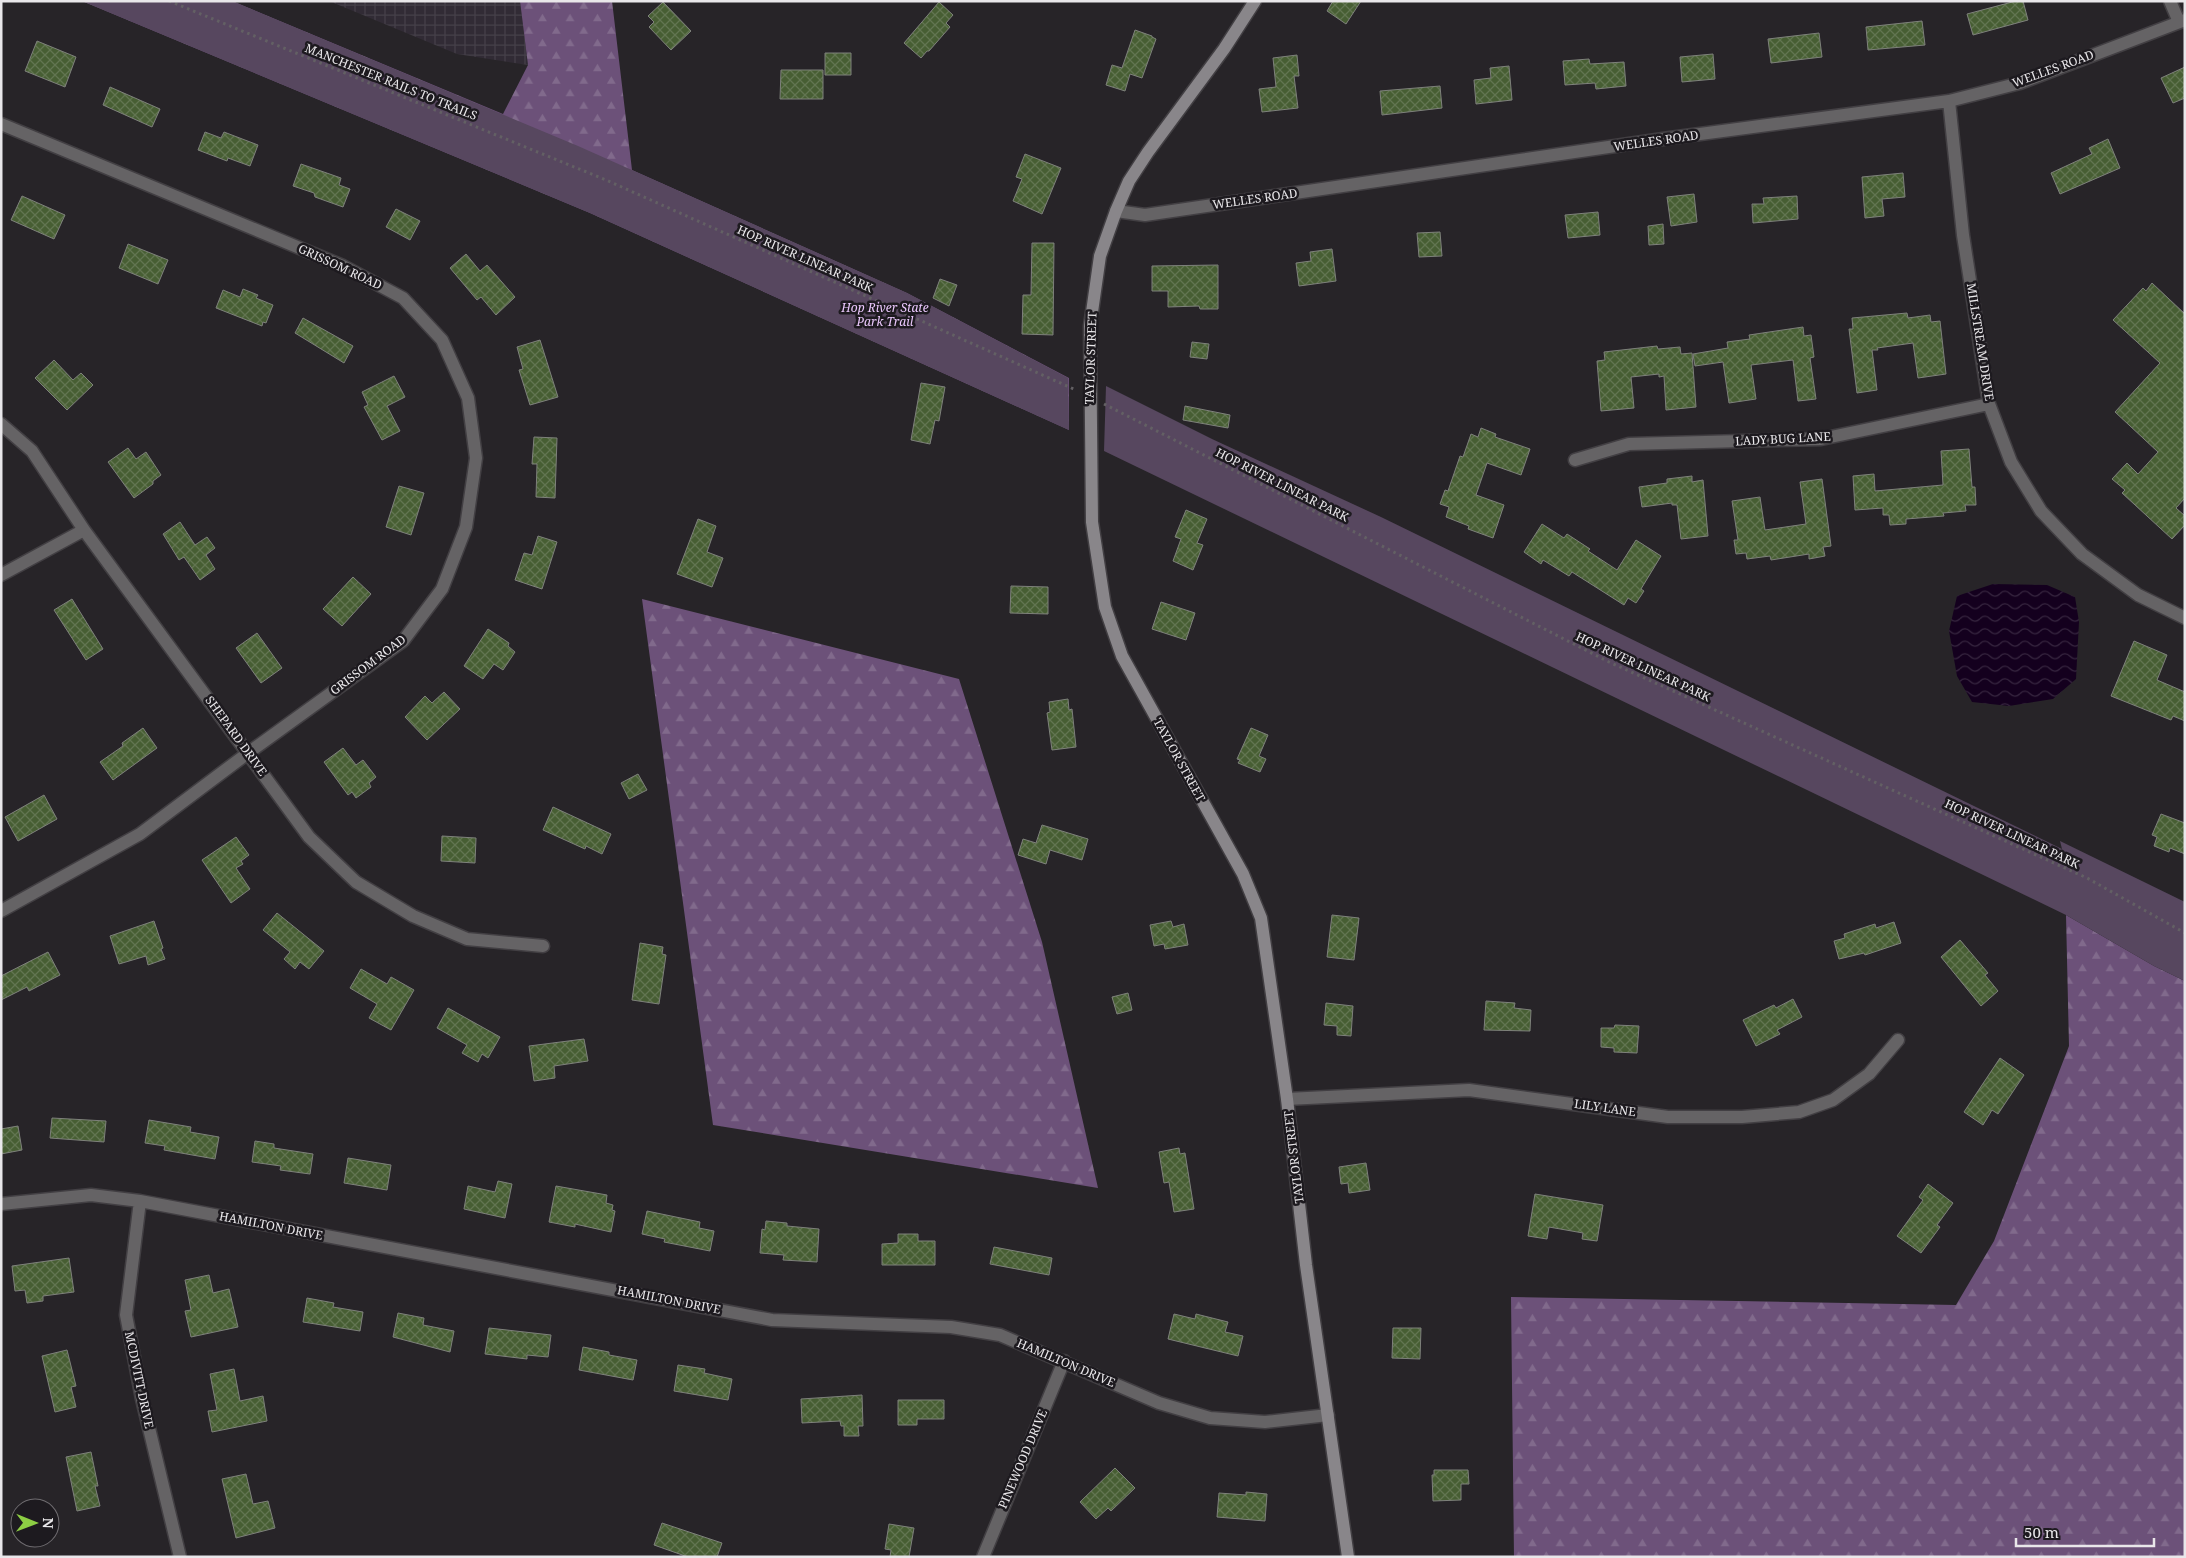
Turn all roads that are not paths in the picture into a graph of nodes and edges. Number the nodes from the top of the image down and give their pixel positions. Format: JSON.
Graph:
{"nodes":[{"id":1,"x":1255,"y":1,"type":"edge"},
{"id":2,"x":2170,"y":1,"type":"edge"},
{"id":3,"x":2182,"y":21,"type":"edge"},
{"id":4,"x":1949,"y":101,"type":"junction"},
{"id":5,"x":1,"y":124,"type":"edge"},
{"id":6,"x":1116,"y":211,"type":"junction"},
{"id":7,"x":1990,"y":404,"type":"junction"},
{"id":8,"x":1,"y":424,"type":"edge"},
{"id":9,"x":1575,"y":460,"type":"dead end"},
{"id":10,"x":84,"y":530,"type":"junction"},
{"id":11,"x":1,"y":575,"type":"edge"},
{"id":12,"x":2185,"y":618,"type":"edge"},
{"id":13,"x":248,"y":752,"type":"junction"},
{"id":14,"x":1,"y":911,"type":"edge"},
{"id":15,"x":543,"y":946,"type":"dead end"},
{"id":16,"x":1898,"y":1040,"type":"dead end"},
{"id":17,"x":1287,"y":1099,"type":"junction"},
{"id":18,"x":140,"y":1201,"type":"junction"},
{"id":19,"x":1,"y":1204,"type":"edge"},
{"id":20,"x":1064,"y":1361,"type":"junction"},
{"id":21,"x":1328,"y":1415,"type":"junction"},
{"id":22,"x":180,"y":1557,"type":"edge"},
{"id":23,"x":983,"y":1557,"type":"edge"},
{"id":24,"x":1348,"y":1557,"type":"edge"}],
"edges":[{"from":1,"to":6,"type":"street","name":"TAYLOR STREET"},
{"from":2,"to":3,"type":"street"},
{"from":3,"to":4,"type":"street","name":"WELLES ROAD"},
{"from":4,"to":6,"type":"street","name":"WELLES ROAD"},
{"from":4,"to":7,"type":"street","name":"MILLSTREAM DRIVE"},
{"from":5,"to":13,"type":"street","name":"GRISSOM ROAD"},
{"from":6,"to":17,"type":"street","name":"TAYLOR STREET"},
{"from":7,"to":9,"type":"street","name":"LADY BUG LANE"},
{"from":7,"to":12,"type":"street","name":"MILLSTREAM DRIVE"},
{"from":8,"to":10,"type":"street","name":"SHEPARD DRIVE"},
{"from":10,"to":11,"type":"street"},
{"from":10,"to":13,"type":"street","name":"SHEPARD DRIVE"},
{"from":13,"to":14,"type":"street","name":"GRISSOM ROAD"},
{"from":13,"to":15,"type":"street","name":"SHEPARD DRIVE"},
{"from":16,"to":17,"type":"street","name":"LILY LANE"},
{"from":17,"to":21,"type":"street","name":"TAYLOR STREET"},
{"from":18,"to":19,"type":"street","name":"HAMILTON DRIVE"},
{"from":18,"to":20,"type":"street","name":"HAMILTON DRIVE"},
{"from":18,"to":22,"type":"street","name":"MCDIVITT DRIVE"},
{"from":20,"to":21,"type":"street","name":"HAMILTON DRIVE"},
{"from":20,"to":23,"type":"street","name":"PINEWOOD DRIVE"},
{"from":21,"to":24,"type":"street","name":"TAYLOR STREET"}]}
